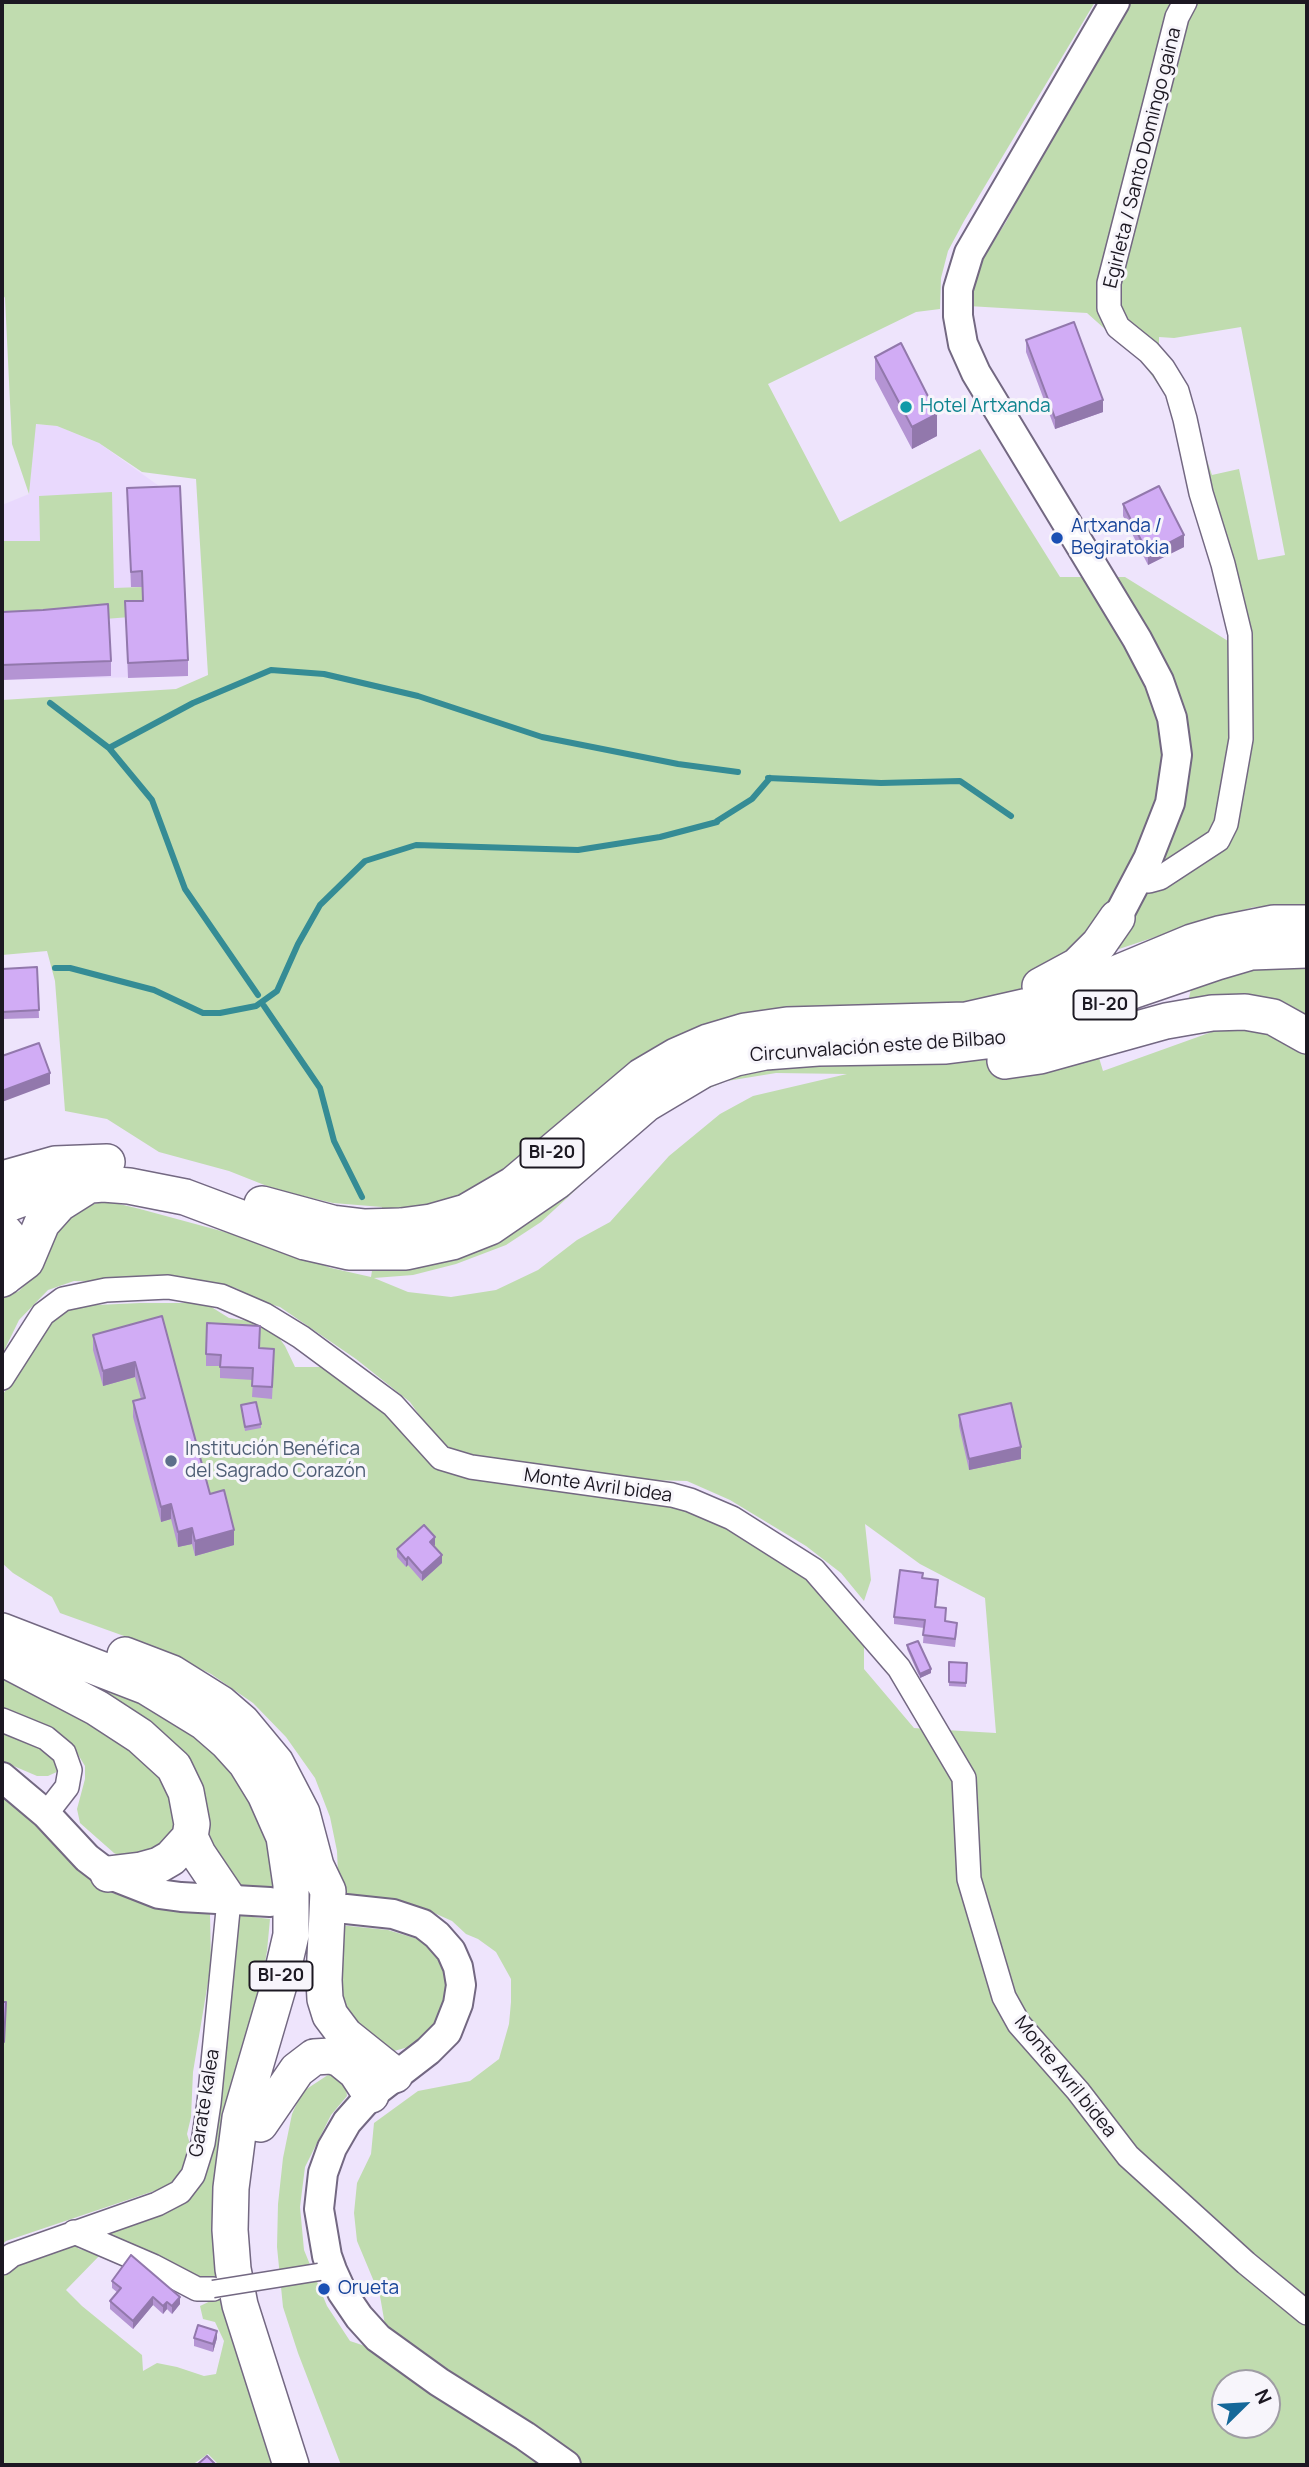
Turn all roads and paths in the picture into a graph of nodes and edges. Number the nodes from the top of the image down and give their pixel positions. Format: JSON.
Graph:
{"nodes":[{"id":1,"x":1115,"y":2,"type":"edge"},
{"id":2,"x":1185,"y":2,"type":"edge"},
{"id":3,"x":1196,"y":856,"type":"junction"},
{"id":4,"x":1137,"y":880,"type":"junction"},
{"id":5,"x":1117,"y":918,"type":"junction"},
{"id":6,"x":1307,"y":923,"type":"edge"},
{"id":7,"x":1307,"y":950,"type":"edge"},
{"id":8,"x":911,"y":1035,"type":"junction"},
{"id":9,"x":1307,"y":1035,"type":"edge"},
{"id":10,"x":2,"y":1179,"type":"edge"},
{"id":11,"x":88,"y":1186,"type":"junction"},
{"id":12,"x":2,"y":1206,"type":"edge"},
{"id":13,"x":42,"y":1223,"type":"junction"},
{"id":14,"x":2,"y":1229,"type":"edge"},
{"id":15,"x":3,"y":1278,"type":"edge"},
{"id":16,"x":2,"y":1378,"type":"edge"},
{"id":17,"x":2,"y":1608,"type":"edge"},
{"id":18,"x":2,"y":1631,"type":"edge"},
{"id":19,"x":2,"y":1658,"type":"edge"},
{"id":20,"x":2,"y":1720,"type":"edge"},
{"id":21,"x":2,"y":1777,"type":"edge"},
{"id":22,"x":46,"y":1814,"type":"junction"},
{"id":23,"x":190,"y":1837,"type":"junction"},
{"id":24,"x":316,"y":1866,"type":"junction"},
{"id":25,"x":108,"y":1874,"type":"junction"},
{"id":26,"x":229,"y":1900,"type":"junction"},
{"id":27,"x":270,"y":1902,"type":"dead end"},
{"id":28,"x":346,"y":1909,"type":"dead end"},
{"id":29,"x":382,"y":2078,"type":"junction"},
{"id":30,"x":260,"y":2124,"type":"junction"},
{"id":31,"x":74,"y":2232,"type":"junction"},
{"id":32,"x":2,"y":2263,"type":"edge"},
{"id":33,"x":319,"y":2272,"type":"dead end"},
{"id":34,"x":213,"y":2290,"type":"joint"},
{"id":35,"x":1307,"y":2313,"type":"edge"},
{"id":36,"x":291,"y":2465,"type":"edge"},
{"id":37,"x":312,"y":2465,"type":"edge"},
{"id":38,"x":566,"y":2465,"type":"edge"}],
"edges":[{"from":1,"to":4,"type":"street"},
{"from":2,"to":3,"type":"street","name":"Egirleta / Santo Domingo gaina"},
{"from":3,"to":4,"type":"street"},
{"from":3,"to":5,"type":"street"},
{"from":4,"to":5,"type":"street"},
{"from":5,"to":8,"type":"main road"},
{"from":6,"to":8,"type":"main road","name":"Circunvalación este de Bilbao","number":"BI-20"},
{"from":7,"to":8,"type":"main road","name":"Circunvalación este de Bilbao","number":"BI-20"},
{"from":8,"to":9,"type":"main road"},
{"from":8,"to":10,"type":"main road","name":"Circunvalación este de Bilbao","number":"BI-20"},
{"from":8,"to":11,"type":"main road","name":"Circunvalación este de Bilbao","number":"BI-20"},
{"from":11,"to":12,"type":"main road","name":"Circunvalación este de Bilbao","number":"BI-20"},
{"from":11,"to":13,"type":"main road"},
{"from":13,"to":14,"type":"main road"},
{"from":13,"to":15,"type":"main road"},
{"from":14,"to":15,"type":"main road"},
{"from":16,"to":35,"type":"street","name":"Monte Avril bidea"},
{"from":17,"to":24,"type":"main road","number":"BI-20"},
{"from":18,"to":36,"type":"main road","number":"BI-20"},
{"from":19,"to":23,"type":"main road"},
{"from":20,"to":22,"type":"street"},
{"from":21,"to":22,"type":"street"},
{"from":22,"to":25,"type":"street"},
{"from":23,"to":25,"type":"main road"},
{"from":23,"to":26,"type":"main road"},
{"from":24,"to":29,"type":"main road"},
{"from":24,"to":30,"type":"main road","number":"BI-20"},
{"from":25,"to":26,"type":"street"},
{"from":26,"to":27,"type":"street"},
{"from":26,"to":31,"type":"street","name":"Garate kalea"},
{"from":28,"to":29,"type":"street"},
{"from":29,"to":30,"type":"main road"},
{"from":29,"to":38,"type":"street"},
{"from":30,"to":37,"type":"main road","number":"BI-20"},
{"from":31,"to":32,"type":"street","name":"Garate kalea"},
{"from":31,"to":34,"type":"street"},
{"from":33,"to":34,"type":"street","bridge":true}]}
